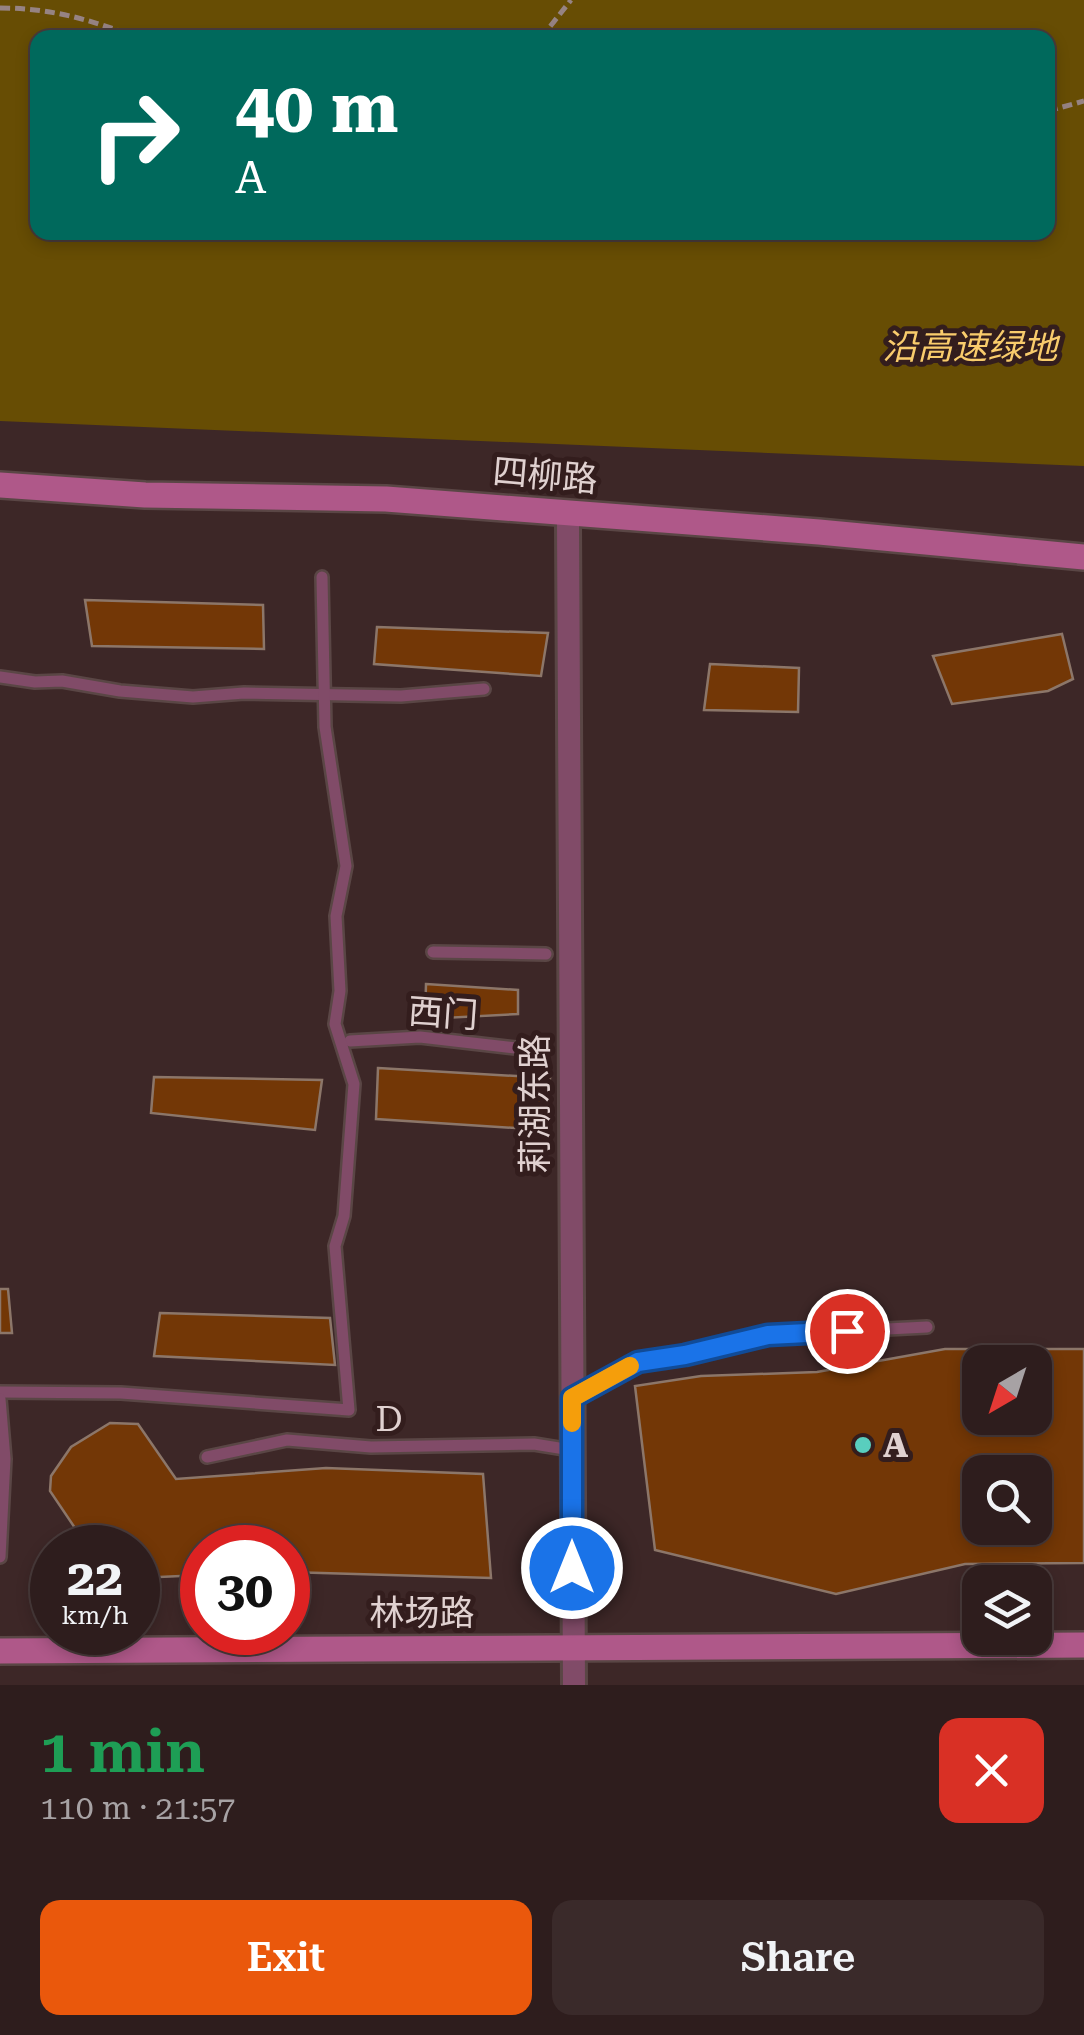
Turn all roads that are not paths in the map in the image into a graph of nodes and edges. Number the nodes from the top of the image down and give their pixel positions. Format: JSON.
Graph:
{"nodes":[{"id":1,"x":0,"y":485,"type":"edge"},
{"id":2,"x":568,"y":522,"type":"dead end"},
{"id":3,"x":1084,"y":558,"type":"edge"},
{"id":4,"x":322,"y":577,"type":"dead end"},
{"id":5,"x":0,"y":677,"type":"edge"},
{"id":6,"x":484,"y":689,"type":"dead end"},
{"id":7,"x":433,"y":952,"type":"dead end"},
{"id":8,"x":546,"y":954,"type":"dead end"},
{"id":9,"x":350,"y":1041,"type":"dead end"},
{"id":10,"x":533,"y":1050,"type":"dead end"},
{"id":11,"x":927,"y":1326,"type":"dead end"},
{"id":12,"x":0,"y":1396,"type":"edge"},
{"id":13,"x":572,"y":1398,"type":"junction"},
{"id":14,"x":572,"y":1450,"type":"junction"},
{"id":15,"x":207,"y":1457,"type":"dead end"},
{"id":16,"x":0,"y":1557,"type":"edge"},
{"id":17,"x":1084,"y":1644,"type":"edge"},
{"id":18,"x":572,"y":1648,"type":"junction"},
{"id":19,"x":0,"y":1651,"type":"edge"},
{"id":20,"x":574,"y":1685,"type":"edge"}],
"edges":[{"from":1,"to":3,"type":"street","name":"四柳路"},
{"from":2,"to":13,"type":"street","name":"莉湖东路"},
{"from":4,"to":12,"type":"lane"},
{"from":5,"to":6,"type":"lane"},
{"from":7,"to":8,"type":"lane"},
{"from":9,"to":10,"type":"lane","name":"西门"},
{"from":11,"to":13,"type":"lane"},
{"from":12,"to":16,"type":"lane"},
{"from":13,"to":14,"type":"street","name":"莉湖东路"},
{"from":14,"to":15,"type":"lane","name":"D"},
{"from":14,"to":18,"type":"street","name":"莉湖东路"},
{"from":17,"to":18,"type":"street","name":"林场路"},
{"from":18,"to":19,"type":"street","name":"林场路"},
{"from":18,"to":20,"type":"street","name":"莉湖东路"}]}
